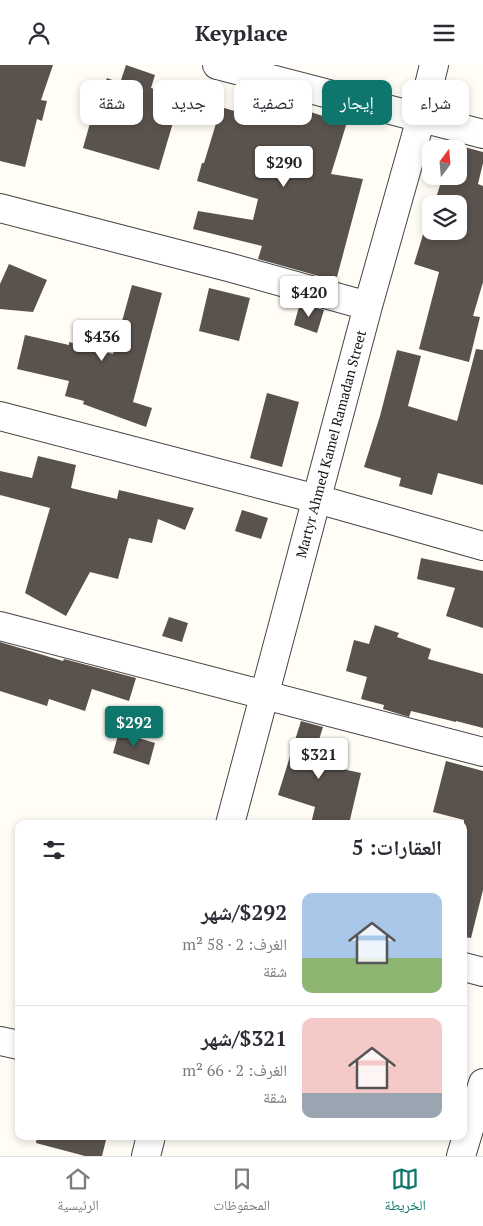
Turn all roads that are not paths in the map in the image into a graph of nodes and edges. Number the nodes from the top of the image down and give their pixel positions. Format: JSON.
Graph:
{"nodes":[{"id":1,"x":217,"y":65,"type":"edge"},
{"id":2,"x":434,"y":65,"type":"edge"},
{"id":3,"x":431,"y":80,"type":"edge"},
{"id":4,"x":402,"y":113,"type":"edge"},
{"id":5,"x":420,"y":125,"type":"edge"},
{"id":6,"x":449,"y":125,"type":"edge"},
{"id":7,"x":483,"y":134,"type":"edge"},
{"id":8,"x":0,"y":208,"type":"edge"},
{"id":9,"x":368,"y":307,"type":"junction"},
{"id":10,"x":0,"y":416,"type":"edge"},
{"id":11,"x":316,"y":499,"type":"junction"},
{"id":12,"x":483,"y":547,"type":"edge"},
{"id":13,"x":0,"y":626,"type":"edge"},
{"id":14,"x":265,"y":695,"type":"junction"},
{"id":15,"x":483,"y":752,"type":"edge"},
{"id":16,"x":231,"y":820,"type":"edge"},
{"id":17,"x":467,"y":968,"type":"edge"},
{"id":18,"x":483,"y":972,"type":"edge"},
{"id":19,"x":0,"y":1041,"type":"edge"},
{"id":20,"x":15,"y":1044,"type":"edge"},
{"id":21,"x":483,"y":1083,"type":"edge"},
{"id":22,"x":467,"y":1136,"type":"edge"},
{"id":23,"x":150,"y":1140,"type":"edge"},
{"id":24,"x":466,"y":1140,"type":"edge"},
{"id":25,"x":146,"y":1156,"type":"edge"},
{"id":26,"x":461,"y":1156,"type":"edge"}],
"edges":[{"from":1,"to":4,"type":"street"},
{"from":2,"to":3,"type":"street","name":"Martyr Ahmed Kamel Ramadan Street"},
{"from":5,"to":9,"type":"street","name":"Martyr Ahmed Kamel Ramadan Street"},
{"from":6,"to":7,"type":"street"},
{"from":8,"to":9,"type":"street"},
{"from":9,"to":11,"type":"street","name":"Martyr Ahmed Kamel Ramadan Street"},
{"from":10,"to":11,"type":"street"},
{"from":11,"to":12,"type":"street"},
{"from":11,"to":14,"type":"street","name":"Martyr Ahmed Kamel Ramadan Street"},
{"from":13,"to":14,"type":"street"},
{"from":14,"to":15,"type":"street"},
{"from":14,"to":16,"type":"street","name":"Martyr Ahmed Kamel Ramadan Street"},
{"from":17,"to":18,"type":"street"},
{"from":19,"to":20,"type":"street"},
{"from":21,"to":22,"type":"street"},
{"from":23,"to":25,"type":"street"},
{"from":24,"to":26,"type":"street"}]}
